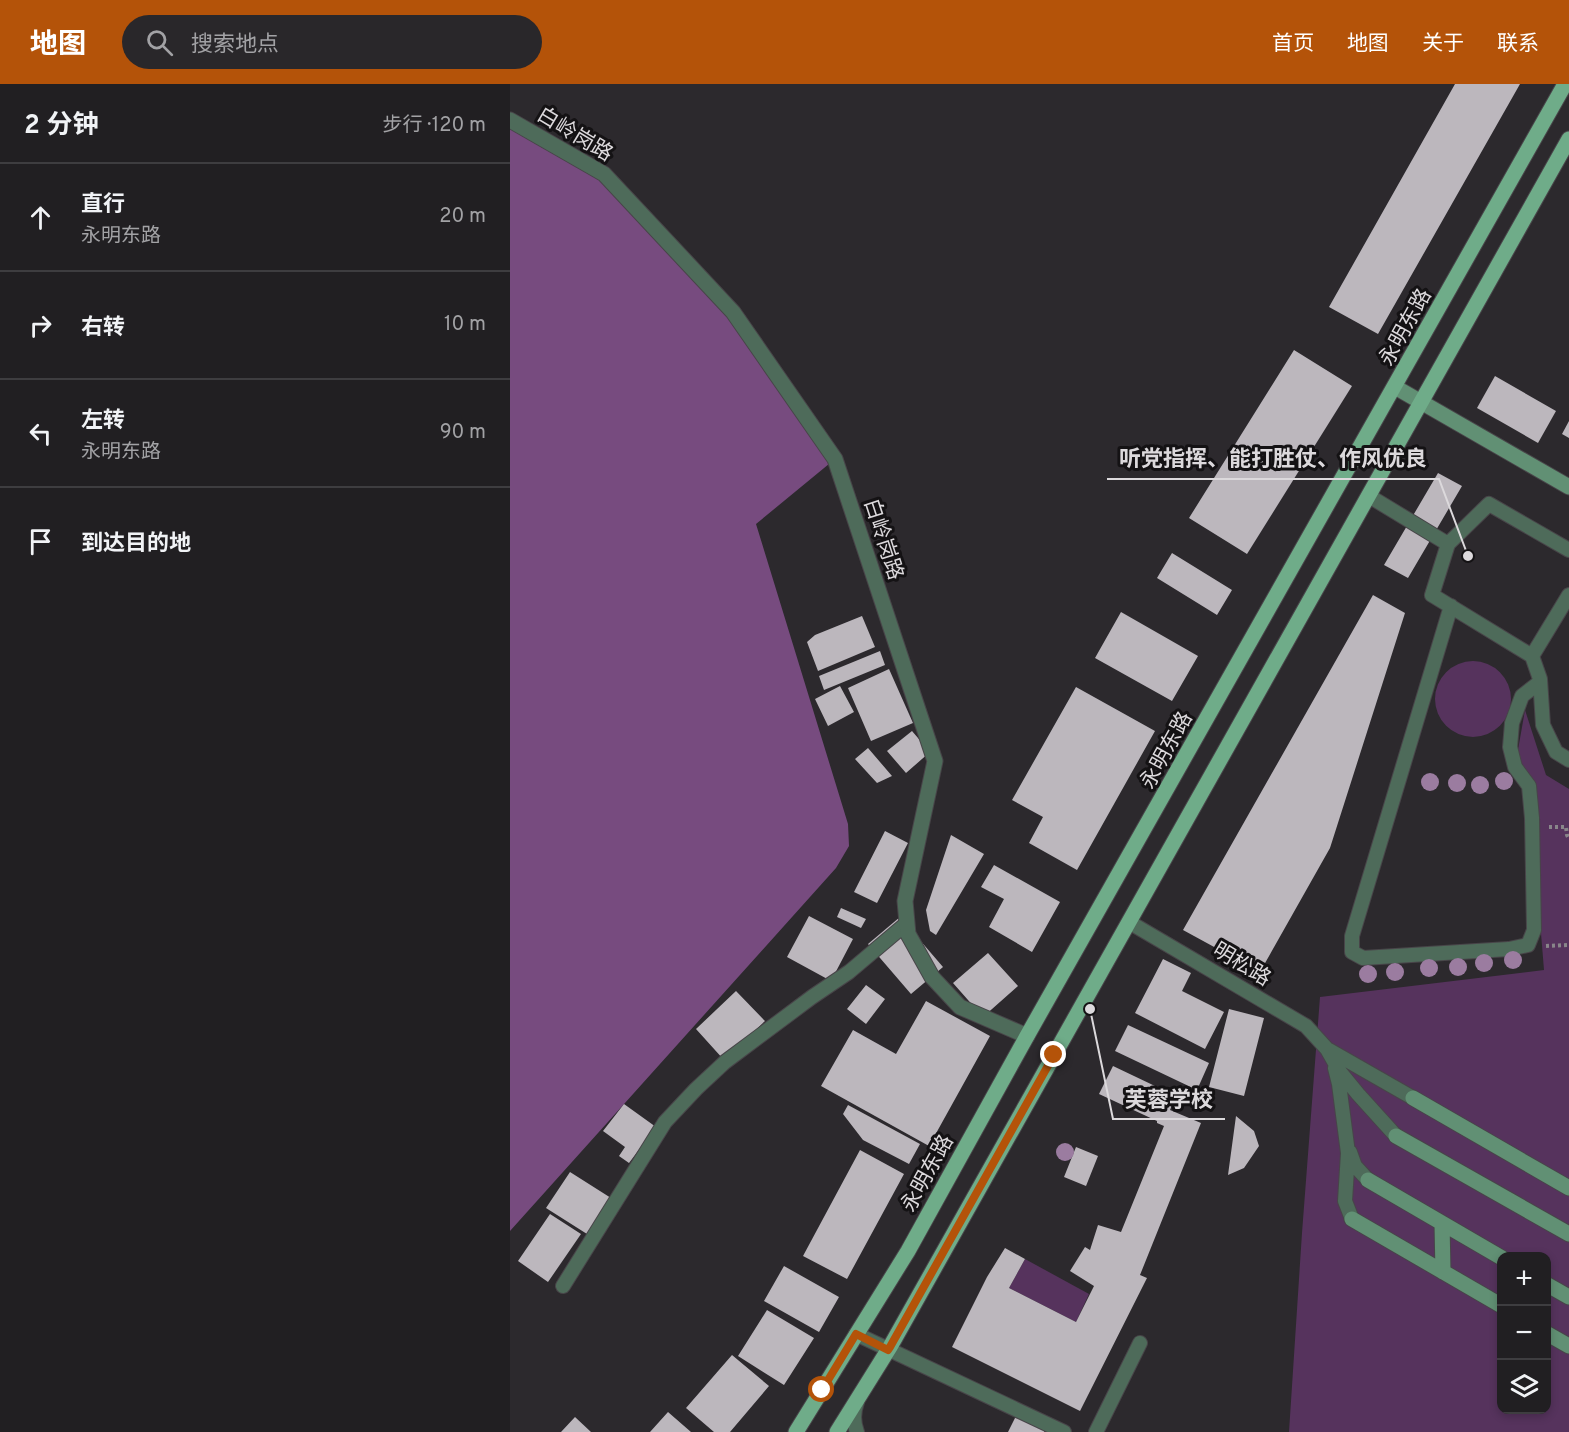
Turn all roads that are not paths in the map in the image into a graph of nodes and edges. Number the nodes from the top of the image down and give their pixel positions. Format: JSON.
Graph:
{"nodes":[{"id":1,"x":1565,"y":84,"type":"edge"},
{"id":2,"x":510,"y":120,"type":"edge"},
{"id":3,"x":1569,"y":140,"type":"edge"},
{"id":4,"x":1395,"y":387,"type":"junction"},
{"id":5,"x":1421,"y":402,"type":"junction"},
{"id":6,"x":1569,"y":487,"type":"edge"},
{"id":7,"x":1369,"y":496,"type":"junction"},
{"id":8,"x":1448,"y":544,"type":"junction"},
{"id":9,"x":1569,"y":550,"type":"edge"},
{"id":10,"x":1569,"y":595,"type":"edge"},
{"id":11,"x":1451,"y":606,"type":"junction"},
{"id":12,"x":1532,"y":656,"type":"junction"},
{"id":13,"x":1540,"y":682,"type":"junction"},
{"id":14,"x":1569,"y":760,"type":"edge"},
{"id":15,"x":1129,"y":922,"type":"junction"},
{"id":16,"x":907,"y":923,"type":"junction"},
{"id":17,"x":1028,"y":1036,"type":"junction"},
{"id":18,"x":1330,"y":1053,"type":"junction"},
{"id":19,"x":1413,"y":1098,"type":"joint"},
{"id":20,"x":1396,"y":1136,"type":"joint"},
{"id":21,"x":1346,"y":1143,"type":"junction"},
{"id":22,"x":1368,"y":1180,"type":"joint"},
{"id":23,"x":1569,"y":1188,"type":"edge"},
{"id":24,"x":1352,"y":1219,"type":"joint"},
{"id":25,"x":1442,"y":1223,"type":"junction"},
{"id":26,"x":1569,"y":1234,"type":"edge"},
{"id":27,"x":1497,"y":1255,"type":"edge"},
{"id":28,"x":1443,"y":1272,"type":"junction"},
{"id":29,"x":563,"y":1286,"type":"dead end"},
{"id":30,"x":1551,"y":1287,"type":"edge"},
{"id":31,"x":1569,"y":1297,"type":"edge"},
{"id":32,"x":1497,"y":1303,"type":"edge"},
{"id":33,"x":856,"y":1334,"type":"junction"},
{"id":34,"x":1551,"y":1336,"type":"edge"},
{"id":35,"x":1140,"y":1343,"type":"dead end"},
{"id":36,"x":1569,"y":1346,"type":"edge"},
{"id":37,"x":888,"y":1350,"type":"junction"},
{"id":38,"x":858,"y":1398,"type":"junction"},
{"id":39,"x":796,"y":1432,"type":"edge"},
{"id":40,"x":837,"y":1432,"type":"edge"},
{"id":41,"x":857,"y":1432,"type":"edge"},
{"id":42,"x":1064,"y":1432,"type":"edge"},
{"id":43,"x":1096,"y":1432,"type":"edge"}],
"edges":[{"from":1,"to":4,"type":"main road","name":"永明东路"},
{"from":2,"to":16,"type":"street","name":"白岭岗路"},
{"from":3,"to":5,"type":"main road"},
{"from":4,"to":5,"type":"main road"},
{"from":4,"to":17,"type":"main road","name":"永明东路"},
{"from":5,"to":6,"type":"main road"},
{"from":5,"to":7,"type":"main road"},
{"from":7,"to":8,"type":"lane"},
{"from":7,"to":15,"type":"main road"},
{"from":8,"to":9,"type":"lane"},
{"from":8,"to":11,"type":"lane"},
{"from":10,"to":12,"type":"lane"},
{"from":11,"to":12,"type":"lane"},
{"from":11,"to":13,"type":"lane"},
{"from":12,"to":13,"type":"lane"},
{"from":13,"to":14,"type":"lane"},
{"from":15,"to":18,"type":"lane","name":"明松路"},
{"from":15,"to":37,"type":"main road"},
{"from":16,"to":17,"type":"street","name":"白岭岗路"},
{"from":16,"to":29,"type":"lane"},
{"from":17,"to":33,"type":"main road","name":"永明东路"},
{"from":18,"to":19,"type":"lane","name":"明松路"},
{"from":18,"to":20,"type":"lane","name":"明松路"},
{"from":18,"to":21,"type":"lane","name":"明松路"},
{"from":19,"to":23,"type":"main road"},
{"from":20,"to":26,"type":"main road"},
{"from":21,"to":22,"type":"lane","name":"明松路"},
{"from":21,"to":24,"type":"lane","name":"明松路"},
{"from":22,"to":25,"type":"main road"},
{"from":24,"to":28,"type":"main road"},
{"from":25,"to":27,"type":"main road"},
{"from":25,"to":28,"type":"main road"},
{"from":28,"to":32,"type":"main road"},
{"from":30,"to":31,"type":"main road"},
{"from":33,"to":37,"type":"lane"},
{"from":33,"to":39,"type":"main road","name":"永明东路"},
{"from":34,"to":36,"type":"main road"},
{"from":35,"to":43,"type":"lane"},
{"from":37,"to":38,"type":"main road"},
{"from":37,"to":42,"type":"lane"},
{"from":38,"to":40,"type":"main road"},
{"from":38,"to":41,"type":"lane"}]}
